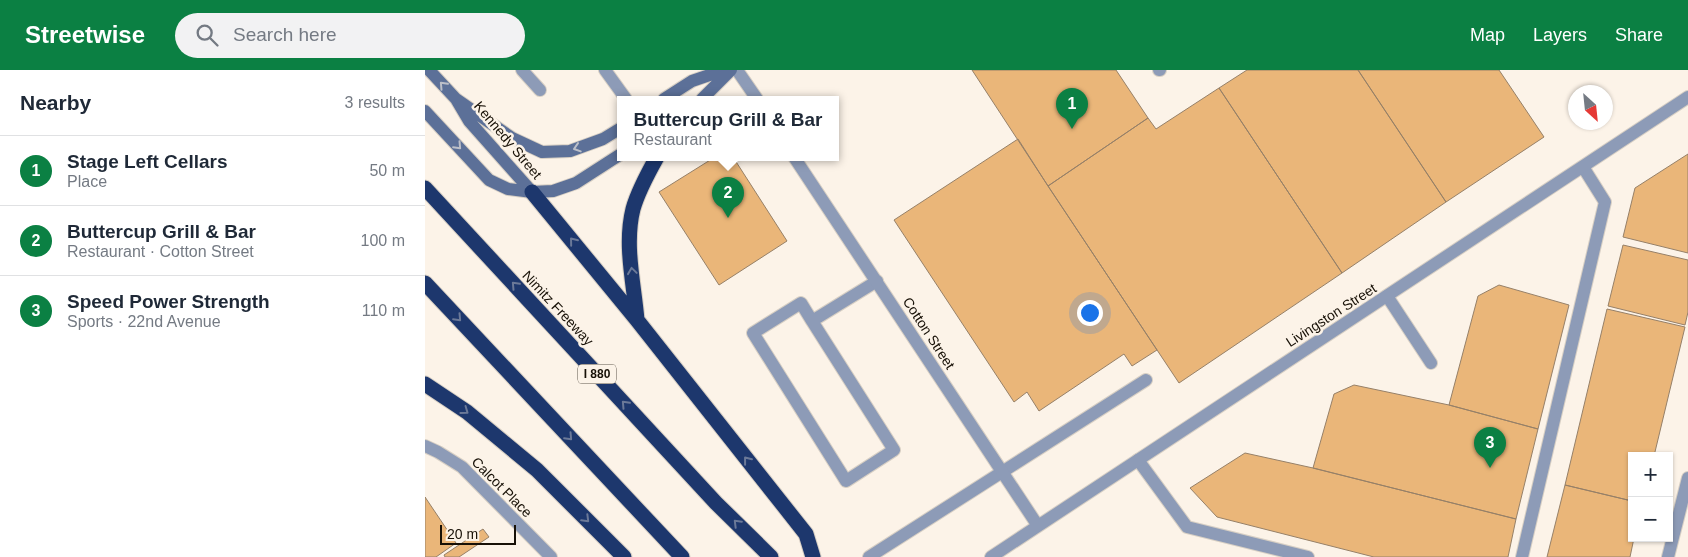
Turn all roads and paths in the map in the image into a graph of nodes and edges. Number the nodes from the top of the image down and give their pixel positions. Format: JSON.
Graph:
{"nodes":[{"id":1,"x":429,"y":70,"type":"edge"},
{"id":2,"x":522,"y":70,"type":"edge"},
{"id":3,"x":605,"y":70,"type":"edge"},
{"id":4,"x":724,"y":70,"type":"edge"},
{"id":5,"x":731,"y":70,"type":"edge"},
{"id":6,"x":737,"y":70,"type":"edge"},
{"id":7,"x":540,"y":90,"type":"dead end"},
{"id":8,"x":624,"y":96,"type":"edge"},
{"id":9,"x":669,"y":96,"type":"edge"},
{"id":10,"x":705,"y":96,"type":"edge"},
{"id":11,"x":755,"y":96,"type":"edge"},
{"id":12,"x":1688,"y":97,"type":"edge"},
{"id":13,"x":456,"y":99,"type":"junction"},
{"id":14,"x":425,"y":111,"type":"edge"},
{"id":15,"x":617,"y":130,"type":"edge"},
{"id":16,"x":617,"y":157,"type":"edge"},
{"id":17,"x":655,"y":161,"type":"edge"},
{"id":18,"x":798,"y":161,"type":"edge"},
{"id":19,"x":1583,"y":167,"type":"junction"},
{"id":20,"x":425,"y":188,"type":"edge"},
{"id":21,"x":532,"y":192,"type":"junction"},
{"id":22,"x":877,"y":281,"type":"junction"},
{"id":23,"x":425,"y":282,"type":"edge"},
{"id":24,"x":1387,"y":296,"type":"junction"},
{"id":25,"x":637,"y":320,"type":"junction"},
{"id":26,"x":812,"y":321,"type":"junction"},
{"id":27,"x":1431,"y":363,"type":"dead end"},
{"id":28,"x":1145,"y":380,"type":"dead end"},
{"id":29,"x":425,"y":384,"type":"edge"},
{"id":30,"x":425,"y":446,"type":"edge"},
{"id":31,"x":1138,"y":460,"type":"junction"},
{"id":32,"x":1002,"y":472,"type":"junction"},
{"id":33,"x":1688,"y":478,"type":"edge"},
{"id":34,"x":1038,"y":526,"type":"junction"},
{"id":35,"x":551,"y":557,"type":"edge"},
{"id":36,"x":625,"y":557,"type":"edge"},
{"id":37,"x":682,"y":557,"type":"edge"},
{"id":38,"x":771,"y":557,"type":"edge"},
{"id":39,"x":813,"y":557,"type":"edge"},
{"id":40,"x":869,"y":557,"type":"edge"},
{"id":41,"x":991,"y":557,"type":"edge"},
{"id":42,"x":1308,"y":557,"type":"edge"},
{"id":43,"x":1522,"y":557,"type":"edge"},
{"id":44,"x":1668,"y":557,"type":"edge"}],
"edges":[{"from":13,"to":1,"type":"main road","name":"Kennedy Street","one_way":true},
{"from":2,"to":7,"type":"street"},
{"from":3,"to":8,"type":"street"},
{"from":4,"to":9,"type":"main road"},
{"from":5,"to":10,"type":"main road"},
{"from":6,"to":11,"type":"street"},
{"from":12,"to":19,"type":"street","name":"Livingston Street"},
{"from":15,"to":13,"type":"main road","one_way":true},
{"from":13,"to":21,"type":"main road","name":"Kennedy Street"},
{"from":14,"to":21,"type":"main road","name":"Kennedy Street","one_way":true},
{"from":16,"to":21,"type":"main road"},
{"from":25,"to":17,"type":"highway","one_way":true},
{"from":18,"to":22,"type":"street","name":"Cotton Street"},
{"from":19,"to":24,"type":"street","name":"Livingston Street"},
{"from":19,"to":43,"type":"street"},
{"from":38,"to":20,"type":"highway","name":"Nimitz Freeway","number":"I 880","one_way":true},
{"from":25,"to":21,"type":"highway","one_way":true},
{"from":22,"to":26,"type":"street"},
{"from":22,"to":32,"type":"street","name":"Cotton Street"},
{"from":23,"to":37,"type":"highway","one_way":true},
{"from":24,"to":27,"type":"street"},
{"from":24,"to":31,"type":"street","name":"Livingston Street"},
{"from":39,"to":25,"type":"highway","one_way":true},
{"from":26,"to":26,"type":"street"},
{"from":28,"to":32,"type":"street"},
{"from":29,"to":36,"type":"highway","one_way":true},
{"from":30,"to":35,"type":"street","name":"Calcot Place"},
{"from":31,"to":34,"type":"street","name":"Livingston Street"},
{"from":31,"to":42,"type":"street"},
{"from":32,"to":34,"type":"street","name":"Cotton Street"},
{"from":32,"to":40,"type":"street"},
{"from":33,"to":44,"type":"street"},
{"from":34,"to":41,"type":"street","name":"Livingston Street"}]}
